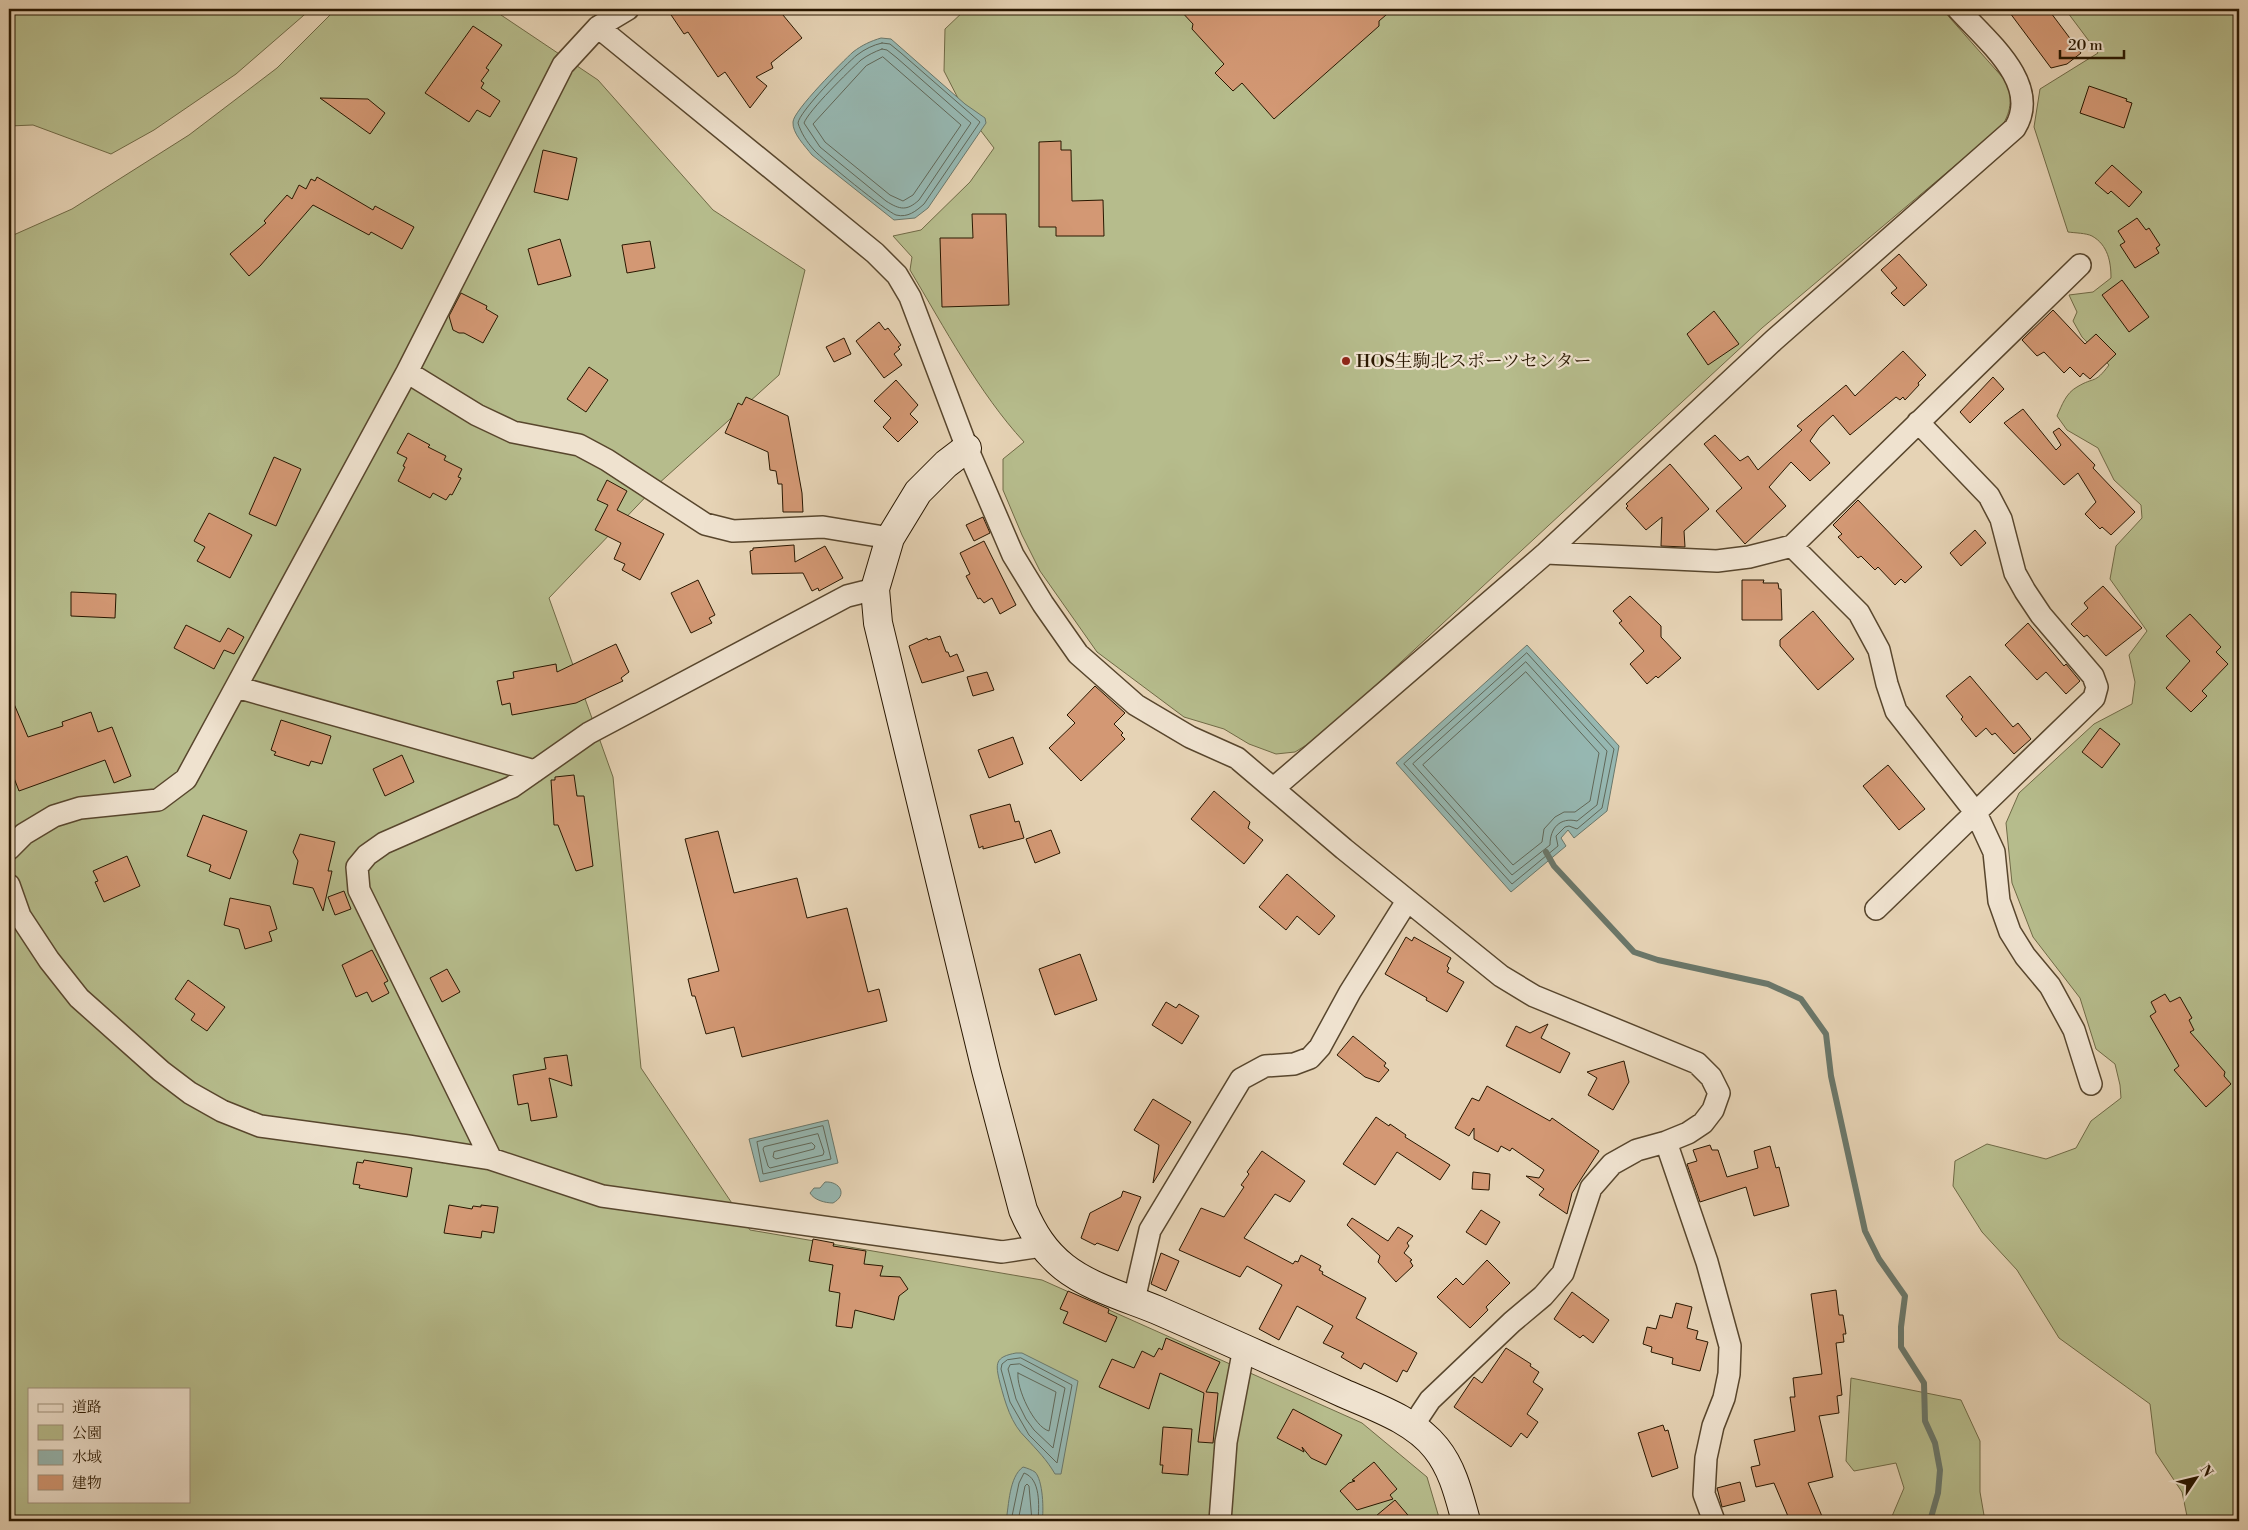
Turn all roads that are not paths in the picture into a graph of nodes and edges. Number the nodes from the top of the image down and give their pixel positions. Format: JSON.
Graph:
{"nodes":[{"id":1,"x":628,"y":9,"type":"edge"},
{"id":2,"x":1958,"y":9,"type":"edge"},
{"id":3,"x":598,"y":27,"type":"junction"},
{"id":4,"x":2080,"y":265,"type":"dead end"},
{"id":5,"x":406,"y":372,"type":"junction"},
{"id":6,"x":1918,"y":422,"type":"junction"},
{"id":7,"x":967,"y":448,"type":"junction"},
{"id":8,"x":890,"y":538,"type":"junction"},
{"id":9,"x":1792,"y":546,"type":"junction"},
{"id":10,"x":1546,"y":553,"type":"junction"},
{"id":11,"x":875,"y":589,"type":"junction"},
{"id":12,"x":236,"y":687,"type":"junction"},
{"id":13,"x":535,"y":771,"type":"junction"},
{"id":14,"x":1274,"y":788,"type":"junction"},
{"id":15,"x":1976,"y":813,"type":"junction"},
{"id":16,"x":9,"y":849,"type":"edge"},
{"id":17,"x":9,"y":885,"type":"edge"},
{"id":18,"x":1407,"y":901,"type":"junction"},
{"id":19,"x":1876,"y":909,"type":"dead end"},
{"id":20,"x":2091,"y":1084,"type":"dead end"},
{"id":21,"x":1666,"y":1142,"type":"junction"},
{"id":22,"x":491,"y":1159,"type":"junction"},
{"id":23,"x":1042,"y":1246,"type":"junction"},
{"id":24,"x":1134,"y":1300,"type":"junction"},
{"id":25,"x":1244,"y":1348,"type":"junction"},
{"id":26,"x":1412,"y":1427,"type":"junction"},
{"id":27,"x":1220,"y":1521,"type":"edge"},
{"id":28,"x":1466,"y":1521,"type":"edge"},
{"id":29,"x":1714,"y":1521,"type":"edge"}],
"edges":[{"from":1,"to":3,"type":"street"},
{"from":2,"to":10,"type":"street"},
{"from":3,"to":5,"type":"street"},
{"from":3,"to":7,"type":"street"},
{"from":4,"to":6,"type":"street"},
{"from":5,"to":8,"type":"street"},
{"from":5,"to":12,"type":"street"},
{"from":6,"to":9,"type":"street"},
{"from":6,"to":15,"type":"street"},
{"from":7,"to":8,"type":"street"},
{"from":7,"to":14,"type":"street"},
{"from":8,"to":11,"type":"street"},
{"from":9,"to":10,"type":"street"},
{"from":9,"to":15,"type":"street"},
{"from":10,"to":14,"type":"street"},
{"from":11,"to":13,"type":"street"},
{"from":11,"to":23,"type":"street"},
{"from":12,"to":13,"type":"street"},
{"from":12,"to":16,"type":"street"},
{"from":13,"to":22,"type":"street"},
{"from":14,"to":18,"type":"street"},
{"from":15,"to":19,"type":"street"},
{"from":15,"to":20,"type":"street"},
{"from":17,"to":22,"type":"street"},
{"from":18,"to":21,"type":"street"},
{"from":18,"to":24,"type":"street"},
{"from":21,"to":26,"type":"street"},
{"from":21,"to":29,"type":"street"},
{"from":22,"to":23,"type":"street"},
{"from":23,"to":24,"type":"street"},
{"from":24,"to":25,"type":"street"},
{"from":25,"to":26,"type":"street"},
{"from":25,"to":27,"type":"street"},
{"from":26,"to":28,"type":"street"}]}
